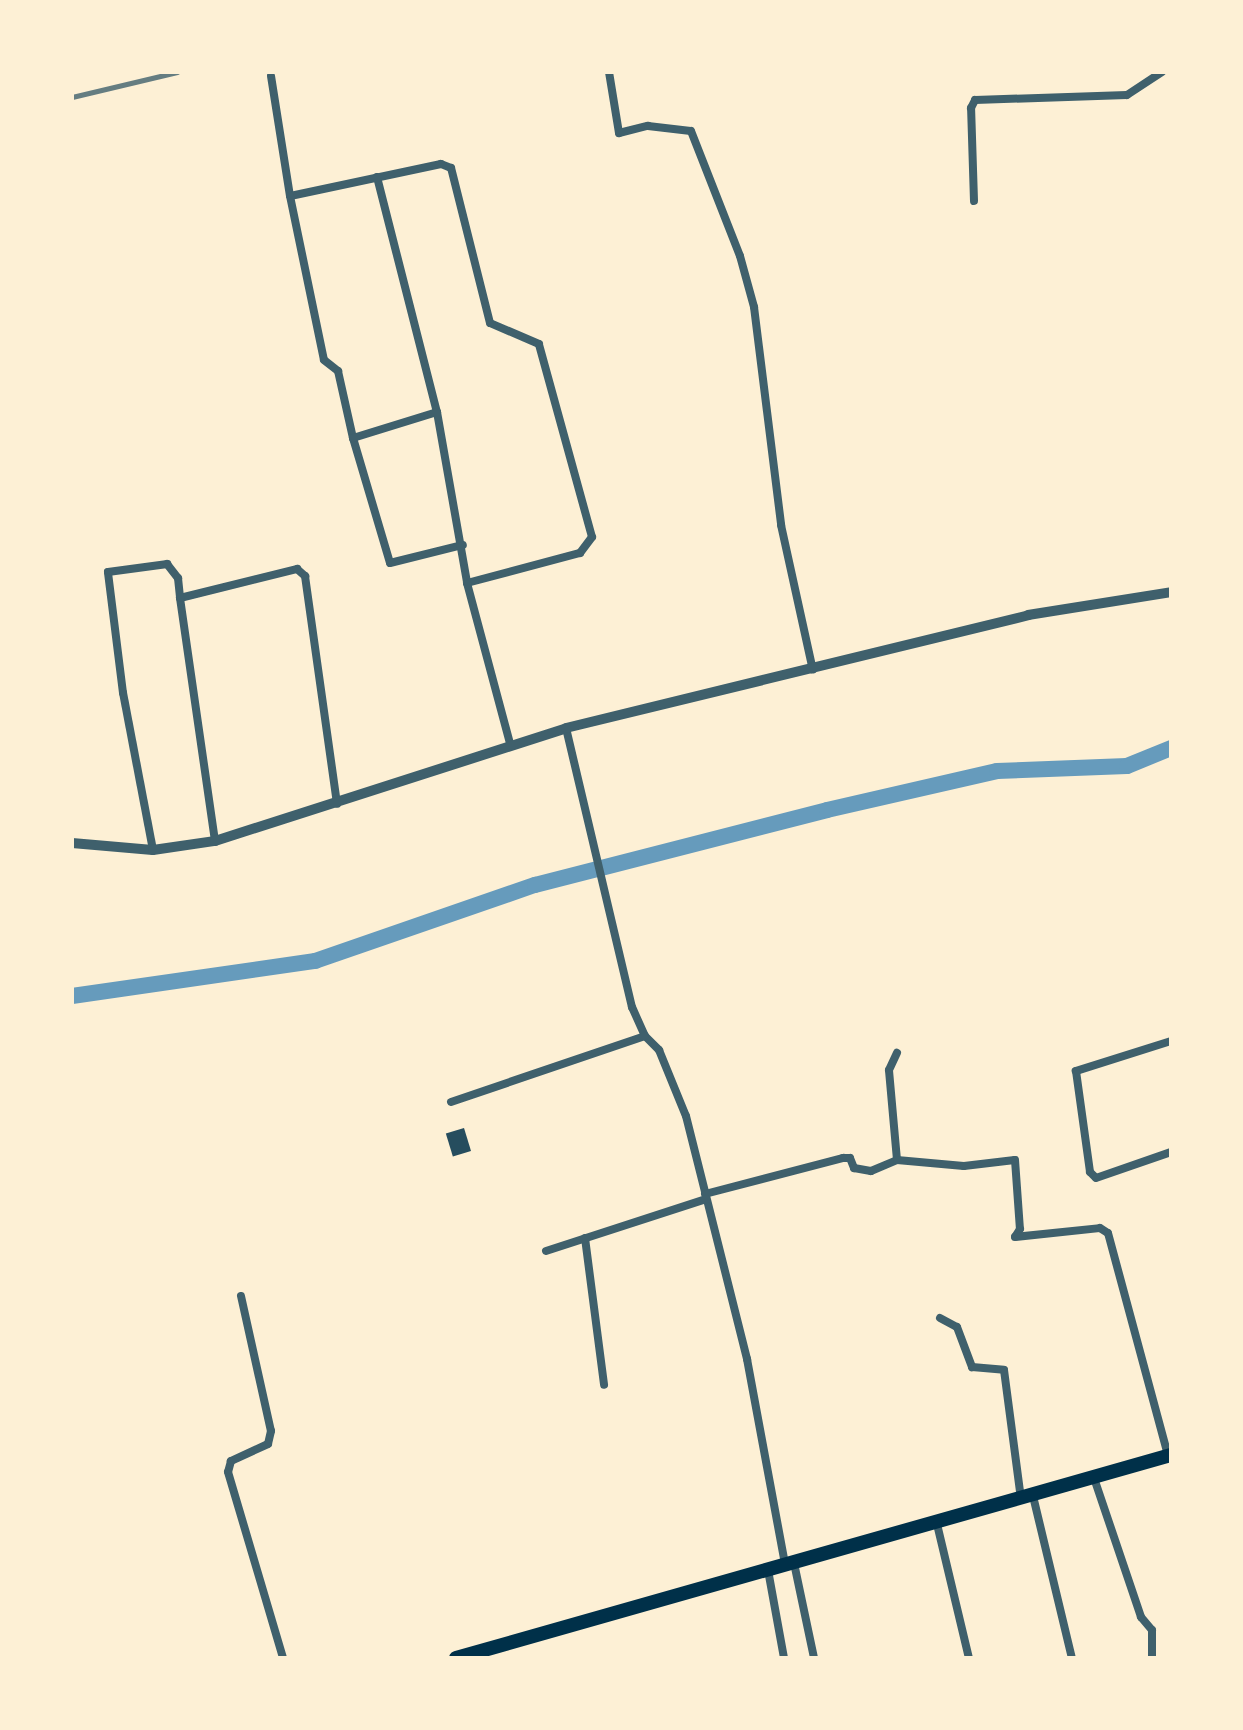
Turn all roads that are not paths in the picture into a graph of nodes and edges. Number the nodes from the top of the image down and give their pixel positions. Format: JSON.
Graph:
{"nodes":[{"id":1,"x":609,"y":72,"type":"edge"},
{"id":2,"x":1162,"y":72,"type":"edge"},
{"id":3,"x":271,"y":76,"type":"dead end"},
{"id":4,"x":377,"y":177,"type":"junction"},
{"id":5,"x":290,"y":196,"type":"junction"},
{"id":6,"x":974,"y":201,"type":"dead end"},
{"id":7,"x":437,"y":412,"type":"junction"},
{"id":8,"x":353,"y":438,"type":"junction"},
{"id":9,"x":463,"y":545,"type":"junction"},
{"id":10,"x":467,"y":583,"type":"junction"},
{"id":11,"x":1171,"y":592,"type":"edge"},
{"id":12,"x":180,"y":598,"type":"junction"},
{"id":13,"x":813,"y":670,"type":"junction"},
{"id":14,"x":566,"y":728,"type":"junction"},
{"id":15,"x":510,"y":744,"type":"junction"},
{"id":16,"x":337,"y":804,"type":"junction"},
{"id":17,"x":215,"y":841,"type":"junction"},
{"id":18,"x":72,"y":843,"type":"edge"},
{"id":19,"x":153,"y":850,"type":"junction"},
{"id":20,"x":645,"y":1036,"type":"junction"},
{"id":21,"x":1171,"y":1041,"type":"edge"},
{"id":22,"x":897,"y":1053,"type":"dead end"},
{"id":23,"x":451,"y":1102,"type":"dead end"},
{"id":24,"x":1171,"y":1152,"type":"edge"},
{"id":25,"x":897,"y":1160,"type":"junction"},
{"id":26,"x":705,"y":1196,"type":"junction"},
{"id":27,"x":585,"y":1238,"type":"junction"},
{"id":28,"x":546,"y":1251,"type":"dead end"},
{"id":29,"x":241,"y":1296,"type":"dead end"},
{"id":30,"x":940,"y":1318,"type":"dead end"},
{"id":31,"x":604,"y":1385,"type":"dead end"},
{"id":32,"x":1169,"y":1456,"type":"edge"},
{"id":33,"x":1094,"y":1478,"type":"junction"},
{"id":34,"x":1027,"y":1498,"type":"junction"},
{"id":35,"x":937,"y":1524,"type":"junction"},
{"id":36,"x":790,"y":1564,"type":"junction"},
{"id":37,"x":768,"y":1570,"type":"junction"},
{"id":38,"x":508,"y":1653,"type":"edge"},
{"id":39,"x":283,"y":1658,"type":"edge"},
{"id":40,"x":456,"y":1658,"type":"edge"},
{"id":41,"x":784,"y":1658,"type":"edge"},
{"id":42,"x":814,"y":1658,"type":"edge"},
{"id":43,"x":969,"y":1658,"type":"edge"},
{"id":44,"x":1072,"y":1658,"type":"edge"},
{"id":45,"x":1152,"y":1658,"type":"edge"}],
"edges":[{"from":1,"to":13,"type":"street"},
{"from":2,"to":6,"type":"street"},
{"from":3,"to":5,"type":"street"},
{"from":4,"to":5,"type":"street"},
{"from":4,"to":7,"type":"street"},
{"from":4,"to":10,"type":"street"},
{"from":5,"to":8,"type":"street"},
{"from":7,"to":8,"type":"street"},
{"from":7,"to":9,"type":"street"},
{"from":8,"to":9,"type":"street"},
{"from":9,"to":10,"type":"street"},
{"from":10,"to":15,"type":"street"},
{"from":11,"to":13,"type":"street"},
{"from":12,"to":16,"type":"street"},
{"from":12,"to":17,"type":"street"},
{"from":12,"to":19,"type":"street"},
{"from":13,"to":14,"type":"street"},
{"from":14,"to":15,"type":"street"},
{"from":14,"to":20,"type":"street"},
{"from":15,"to":16,"type":"street"},
{"from":16,"to":17,"type":"street"},
{"from":17,"to":19,"type":"street"},
{"from":18,"to":19,"type":"street"},
{"from":20,"to":23,"type":"street"},
{"from":20,"to":26,"type":"street"},
{"from":21,"to":24,"type":"street"},
{"from":22,"to":25,"type":"street"},
{"from":25,"to":26,"type":"street"},
{"from":25,"to":32,"type":"street"},
{"from":26,"to":27,"type":"street"},
{"from":26,"to":36,"type":"street"},
{"from":27,"to":28,"type":"street"},
{"from":27,"to":31,"type":"street"},
{"from":29,"to":39,"type":"street"},
{"from":30,"to":34,"type":"street"},
{"from":32,"to":33,"type":"main road"},
{"from":33,"to":34,"type":"main road"},
{"from":33,"to":45,"type":"street"},
{"from":34,"to":35,"type":"main road"},
{"from":34,"to":44,"type":"street"},
{"from":35,"to":36,"type":"main road"},
{"from":35,"to":43,"type":"street"},
{"from":36,"to":37,"type":"main road"},
{"from":36,"to":42,"type":"street"},
{"from":37,"to":38,"type":"main road"},
{"from":37,"to":41,"type":"street"},
{"from":38,"to":40,"type":"main road"}]}
